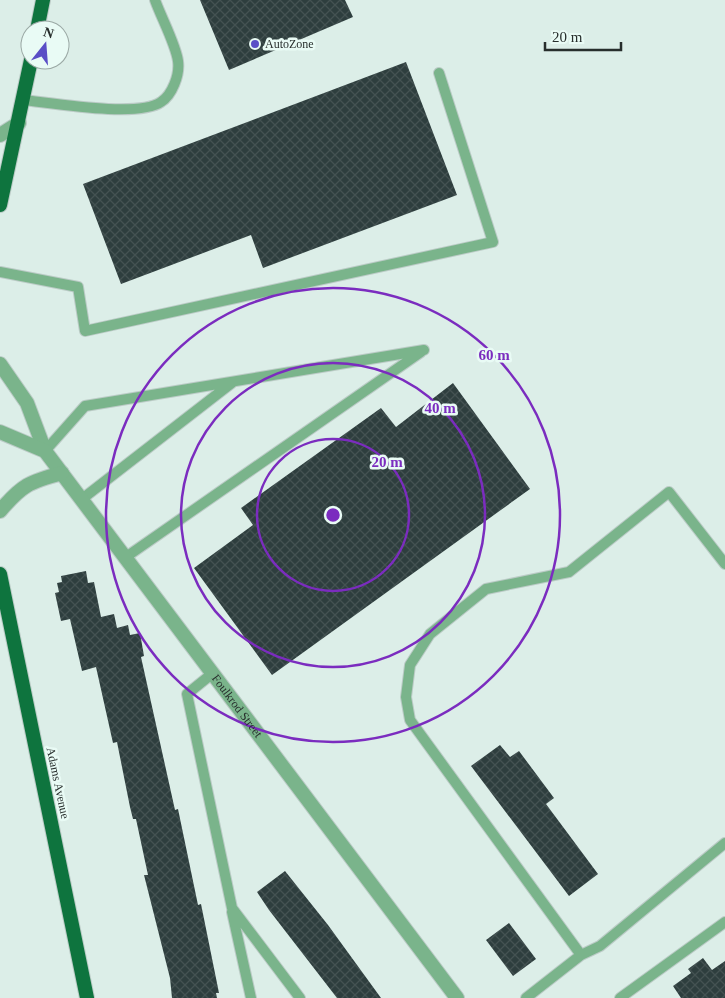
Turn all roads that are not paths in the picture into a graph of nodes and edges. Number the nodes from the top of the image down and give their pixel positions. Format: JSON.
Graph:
{"nodes":[{"id":1,"x":41,"y":0,"type":"edge"},
{"id":2,"x":155,"y":0,"type":"edge"},
{"id":3,"x":38,"y":20,"type":"edge"},
{"id":4,"x":29,"y":70,"type":"edge"},
{"id":5,"x":439,"y":73,"type":"dead end"},
{"id":6,"x":23,"y":100,"type":"junction"},
{"id":7,"x":18,"y":123,"type":"junction"},
{"id":8,"x":0,"y":135,"type":"edge"},
{"id":9,"x":0,"y":205,"type":"edge"},
{"id":10,"x":0,"y":272,"type":"edge"},
{"id":11,"x":0,"y":364,"type":"edge"},
{"id":12,"x":235,"y":381,"type":"junction"},
{"id":13,"x":0,"y":432,"type":"edge"},
{"id":14,"x":45,"y":451,"type":"junction"},
{"id":15,"x":62,"y":473,"type":"junction"},
{"id":16,"x":82,"y":500,"type":"junction"},
{"id":17,"x":0,"y":511,"type":"edge"},
{"id":18,"x":126,"y":557,"type":"junction"},
{"id":19,"x":725,"y":564,"type":"edge"},
{"id":20,"x":0,"y":574,"type":"edge"},
{"id":21,"x":213,"y":672,"type":"junction"},
{"id":22,"x":725,"y":843,"type":"edge"},
{"id":23,"x":232,"y":908,"type":"junction"},
{"id":24,"x":725,"y":922,"type":"edge"},
{"id":25,"x":581,"y":955,"type":"junction"},
{"id":26,"x":87,"y":998,"type":"edge"},
{"id":27,"x":251,"y":998,"type":"edge"},
{"id":28,"x":300,"y":998,"type":"edge"},
{"id":29,"x":457,"y":998,"type":"edge"},
{"id":30,"x":526,"y":998,"type":"edge"},
{"id":31,"x":620,"y":998,"type":"edge"}],
"edges":[{"from":1,"to":3,"type":"highway"},
{"from":2,"to":6,"type":"lane"},
{"from":4,"to":6,"type":"highway"},
{"from":5,"to":10,"type":"lane"},
{"from":6,"to":7,"type":"highway"},
{"from":7,"to":8,"type":"street"},
{"from":7,"to":9,"type":"highway"},
{"from":11,"to":14,"type":"street"},
{"from":12,"to":14,"type":"lane"},
{"from":12,"to":16,"type":"lane"},
{"from":12,"to":18,"type":"lane"},
{"from":13,"to":14,"type":"street","name":"Foulkrod Street"},
{"from":14,"to":15,"type":"street","name":"Foulkrod Street"},
{"from":15,"to":16,"type":"street","name":"Foulkrod Street"},
{"from":15,"to":17,"type":"street"},
{"from":16,"to":18,"type":"street","name":"Foulkrod Street"},
{"from":18,"to":21,"type":"street","name":"Foulkrod Street"},
{"from":19,"to":25,"type":"lane"},
{"from":20,"to":26,"type":"highway","name":"Adams Avenue"},
{"from":21,"to":23,"type":"lane"},
{"from":21,"to":29,"type":"street","name":"Foulkrod Street"},
{"from":22,"to":25,"type":"lane"},
{"from":23,"to":27,"type":"lane"},
{"from":23,"to":28,"type":"lane"},
{"from":24,"to":31,"type":"lane"},
{"from":25,"to":30,"type":"lane"}]}
